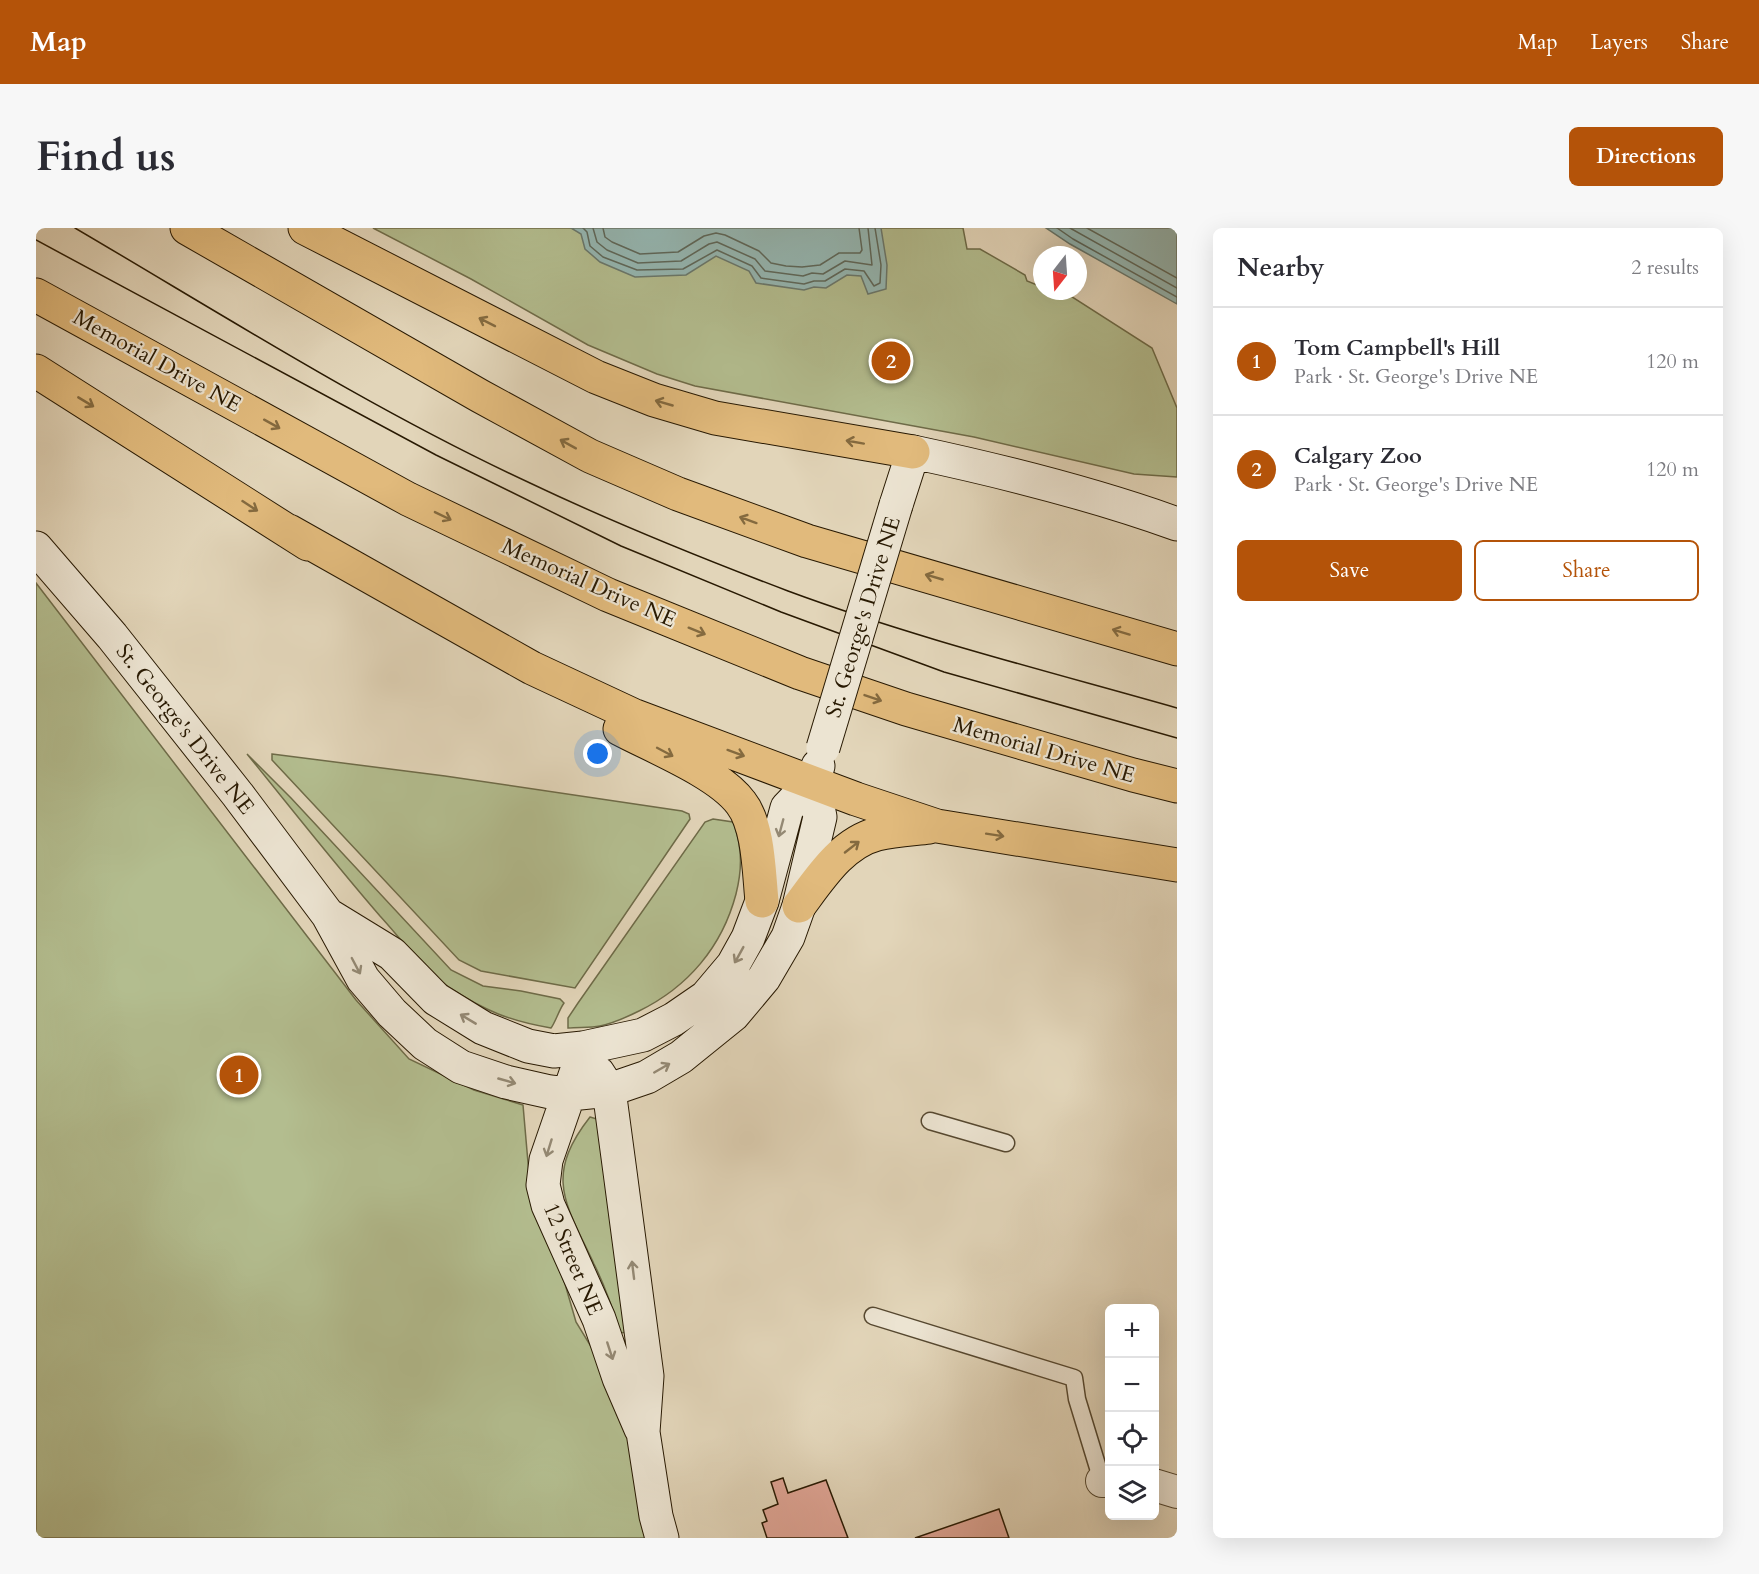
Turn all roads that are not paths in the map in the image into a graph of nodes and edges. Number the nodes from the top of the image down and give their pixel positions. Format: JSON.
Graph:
{"nodes":[{"id":1,"x":187,"y":228,"type":"edge"},
{"id":2,"x":305,"y":228,"type":"edge"},
{"id":3,"x":36,"y":295,"type":"edge"},
{"id":4,"x":36,"y":371,"type":"edge"},
{"id":5,"x":913,"y":452,"type":"junction"},
{"id":6,"x":1177,"y":524,"type":"edge"},
{"id":7,"x":289,"y":531,"type":"junction"},
{"id":8,"x":36,"y":548,"type":"edge"},
{"id":9,"x":1177,"y":649,"type":"edge"},
{"id":10,"x":813,"y":781,"type":"junction"},
{"id":11,"x":1177,"y":786,"type":"edge"},
{"id":12,"x":937,"y":825,"type":"junction"},
{"id":13,"x":1177,"y":865,"type":"edge"},
{"id":14,"x":762,"y":902,"type":"junction"},
{"id":15,"x":799,"y":906,"type":"junction"},
{"id":16,"x":328,"y":915,"type":"junction"},
{"id":17,"x":583,"y":1048,"type":"junction"},
{"id":18,"x":609,"y":1090,"type":"junction"},
{"id":19,"x":570,"y":1094,"type":"junction"},
{"id":20,"x":930,"y":1121,"type":"dead end"},
{"id":21,"x":1006,"y":1143,"type":"dead end"},
{"id":22,"x":873,"y":1316,"type":"dead end"},
{"id":23,"x":643,"y":1432,"type":"junction"},
{"id":24,"x":1105,"y":1478,"type":"edge"},
{"id":25,"x":1159,"y":1486,"type":"edge"},
{"id":26,"x":1177,"y":1492,"type":"edge"},
{"id":27,"x":663,"y":1538,"type":"edge"}],
"edges":[{"from":9,"to":1,"type":"highway","one_way":true},
{"from":5,"to":2,"type":"highway","one_way":true},
{"from":3,"to":11,"type":"highway","name":"Memorial Drive NE","one_way":true},
{"from":4,"to":7,"type":"highway","one_way":true},
{"from":5,"to":6,"type":"street"},
{"from":5,"to":10,"type":"street","name":"St. George's Drive NE","bridge":true},
{"from":7,"to":10,"type":"highway","one_way":true},
{"from":7,"to":14,"type":"highway","one_way":true},
{"from":8,"to":16,"type":"street","name":"St. George's Drive NE"},
{"from":10,"to":12,"type":"highway"},
{"from":10,"to":14,"type":"street","name":"St. George's Drive NE","one_way":true},
{"from":10,"to":15,"type":"street","name":"St. George's Drive NE"},
{"from":12,"to":13,"type":"highway","one_way":true},
{"from":15,"to":12,"type":"highway","one_way":true},
{"from":14,"to":17,"type":"street","name":"St. George's Drive NE","one_way":true},
{"from":18,"to":15,"type":"street","name":"St. George's Drive NE","one_way":true},
{"from":17,"to":16,"type":"street","name":"St. George's Drive NE","one_way":true},
{"from":16,"to":19,"type":"street","name":"St. George's Drive NE","one_way":true},
{"from":17,"to":18,"type":"street"},
{"from":17,"to":19,"type":"street","name":"12 Street NE"},
{"from":18,"to":19,"type":"street","name":"St. George's Drive NE"},
{"from":23,"to":18,"type":"street","name":"12 Street NE","one_way":true},
{"from":19,"to":23,"type":"street","name":"12 Street NE","one_way":true},
{"from":20,"to":21,"type":"lane"},
{"from":22,"to":24,"type":"lane"},
{"from":23,"to":27,"type":"street","name":"12 Street NE"},
{"from":25,"to":26,"type":"street"}]}
